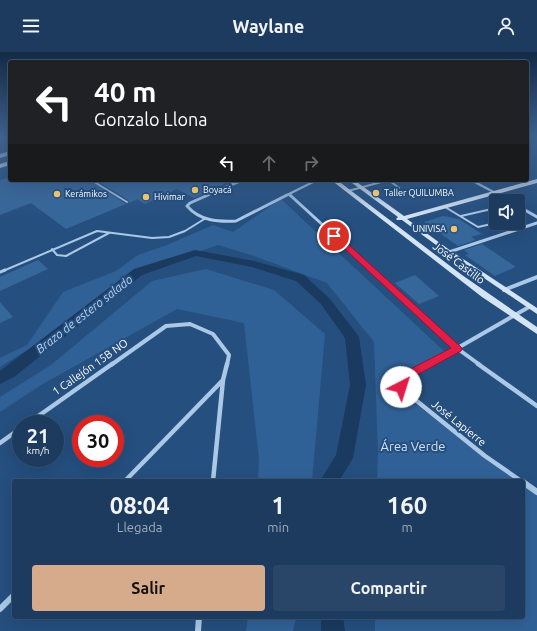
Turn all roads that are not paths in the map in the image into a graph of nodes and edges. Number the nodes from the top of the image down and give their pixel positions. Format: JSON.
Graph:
{"nodes":[{"id":1,"x":537,"y":181,"type":"edge"},
{"id":2,"x":94,"y":182,"type":"edge"},
{"id":3,"x":238,"y":182,"type":"edge"},
{"id":4,"x":314,"y":182,"type":"edge"},
{"id":5,"x":337,"y":182,"type":"edge"},
{"id":6,"x":354,"y":182,"type":"edge"},
{"id":7,"x":383,"y":182,"type":"edge"},
{"id":8,"x":389,"y":182,"type":"edge"},
{"id":9,"x":475,"y":182,"type":"edge"},
{"id":10,"x":361,"y":188,"type":"junction"},
{"id":11,"x":399,"y":188,"type":"dead end"},
{"id":12,"x":348,"y":191,"type":"junction"},
{"id":13,"x":496,"y":193,"type":"junction"},
{"id":14,"x":290,"y":194,"type":"junction"},
{"id":15,"x":127,"y":202,"type":"dead end"},
{"id":16,"x":445,"y":207,"type":"junction"},
{"id":17,"x":489,"y":210,"type":"edge"},
{"id":18,"x":525,"y":210,"type":"edge"},
{"id":19,"x":461,"y":216,"type":"junction"},
{"id":20,"x":537,"y":217,"type":"edge"},
{"id":21,"x":206,"y":218,"type":"junction"},
{"id":22,"x":403,"y":218,"type":"junction"},
{"id":23,"x":388,"y":222,"type":"junction"},
{"id":24,"x":537,"y":223,"type":"edge"},
{"id":25,"x":489,"y":225,"type":"edge"},
{"id":26,"x":110,"y":232,"type":"junction"},
{"id":27,"x":52,"y":249,"type":"junction"},
{"id":28,"x":449,"y":252,"type":"junction"},
{"id":29,"x":0,"y":272,"type":"edge"},
{"id":30,"x":537,"y":277,"type":"edge"},
{"id":31,"x":504,"y":290,"type":"junction"},
{"id":32,"x":530,"y":307,"type":"junction"},
{"id":33,"x":537,"y":312,"type":"edge"},
{"id":34,"x":514,"y":316,"type":"junction"},
{"id":35,"x":537,"y":330,"type":"edge"},
{"id":36,"x":458,"y":349,"type":"junction"},
{"id":37,"x":223,"y":380,"type":"junction"},
{"id":38,"x":537,"y":406,"type":"edge"},
{"id":39,"x":40,"y":415,"type":"edge"},
{"id":40,"x":12,"y":434,"type":"edge"},
{"id":41,"x":0,"y":443,"type":"edge"},
{"id":42,"x":127,"y":479,"type":"edge"},
{"id":43,"x":213,"y":479,"type":"edge"},
{"id":44,"x":518,"y":479,"type":"edge"},
{"id":45,"x":525,"y":484,"type":"edge"},
{"id":46,"x":537,"y":492,"type":"edge"},
{"id":47,"x":12,"y":597,"type":"edge"},
{"id":48,"x":0,"y":609,"type":"edge"},
{"id":49,"x":199,"y":619,"type":"edge"},
{"id":50,"x":198,"y":631,"type":"edge"}],
"edges":[{"from":1,"to":13,"type":"street"},
{"from":2,"to":15,"type":"lane"},
{"from":3,"to":21,"type":"street"},
{"from":4,"to":14,"type":"street"},
{"from":5,"to":12,"type":"street","name":"José Castillo"},
{"from":6,"to":10,"type":"street","name":"José Castillo"},
{"from":7,"to":10,"type":"lane"},
{"from":8,"to":11,"type":"lane"},
{"from":9,"to":13,"type":"street"},
{"from":10,"to":12,"type":"lane"},
{"from":10,"to":22,"type":"street","name":"José Castillo"},
{"from":12,"to":23,"type":"street","name":"José Castillo"},
{"from":13,"to":16,"type":"street"},
{"from":14,"to":21,"type":"street"},
{"from":14,"to":36,"type":"street"},
{"from":16,"to":19,"type":"lane"},
{"from":16,"to":22,"type":"street"},
{"from":17,"to":19,"type":"lane"},
{"from":18,"to":20,"type":"street"},
{"from":19,"to":25,"type":"lane"},
{"from":21,"to":26,"type":"lane"},
{"from":22,"to":23,"type":"street"},
{"from":22,"to":28,"type":"street","name":"José Castillo"},
{"from":23,"to":34,"type":"street","name":"José Castillo"},
{"from":24,"to":28,"type":"street"},
{"from":26,"to":27,"type":"lane"},
{"from":26,"to":27,"type":"lane"},
{"from":27,"to":29,"type":"lane"},
{"from":28,"to":31,"type":"street","name":"José Castillo"},
{"from":30,"to":31,"type":"street"},
{"from":31,"to":32,"type":"street","name":"José Castillo"},
{"from":32,"to":33,"type":"street","name":"José Castillo"},
{"from":32,"to":34,"type":"street","name":"José Lapierre"},
{"from":34,"to":35,"type":"street","name":"José Castillo"},
{"from":34,"to":36,"type":"street","name":"José Lapierre"},
{"from":36,"to":38,"type":"street"},
{"from":36,"to":44,"type":"street","name":"José Lapierre"},
{"from":37,"to":39,"type":"street","name":"1 Callejón 15B NO"},
{"from":37,"to":42,"type":"street"},
{"from":37,"to":43,"type":"street"},
{"from":40,"to":41,"type":"street"},
{"from":45,"to":46,"type":"street","name":"José Lapierre"},
{"from":47,"to":48,"type":"street"},
{"from":49,"to":50,"type":"street"}]}
